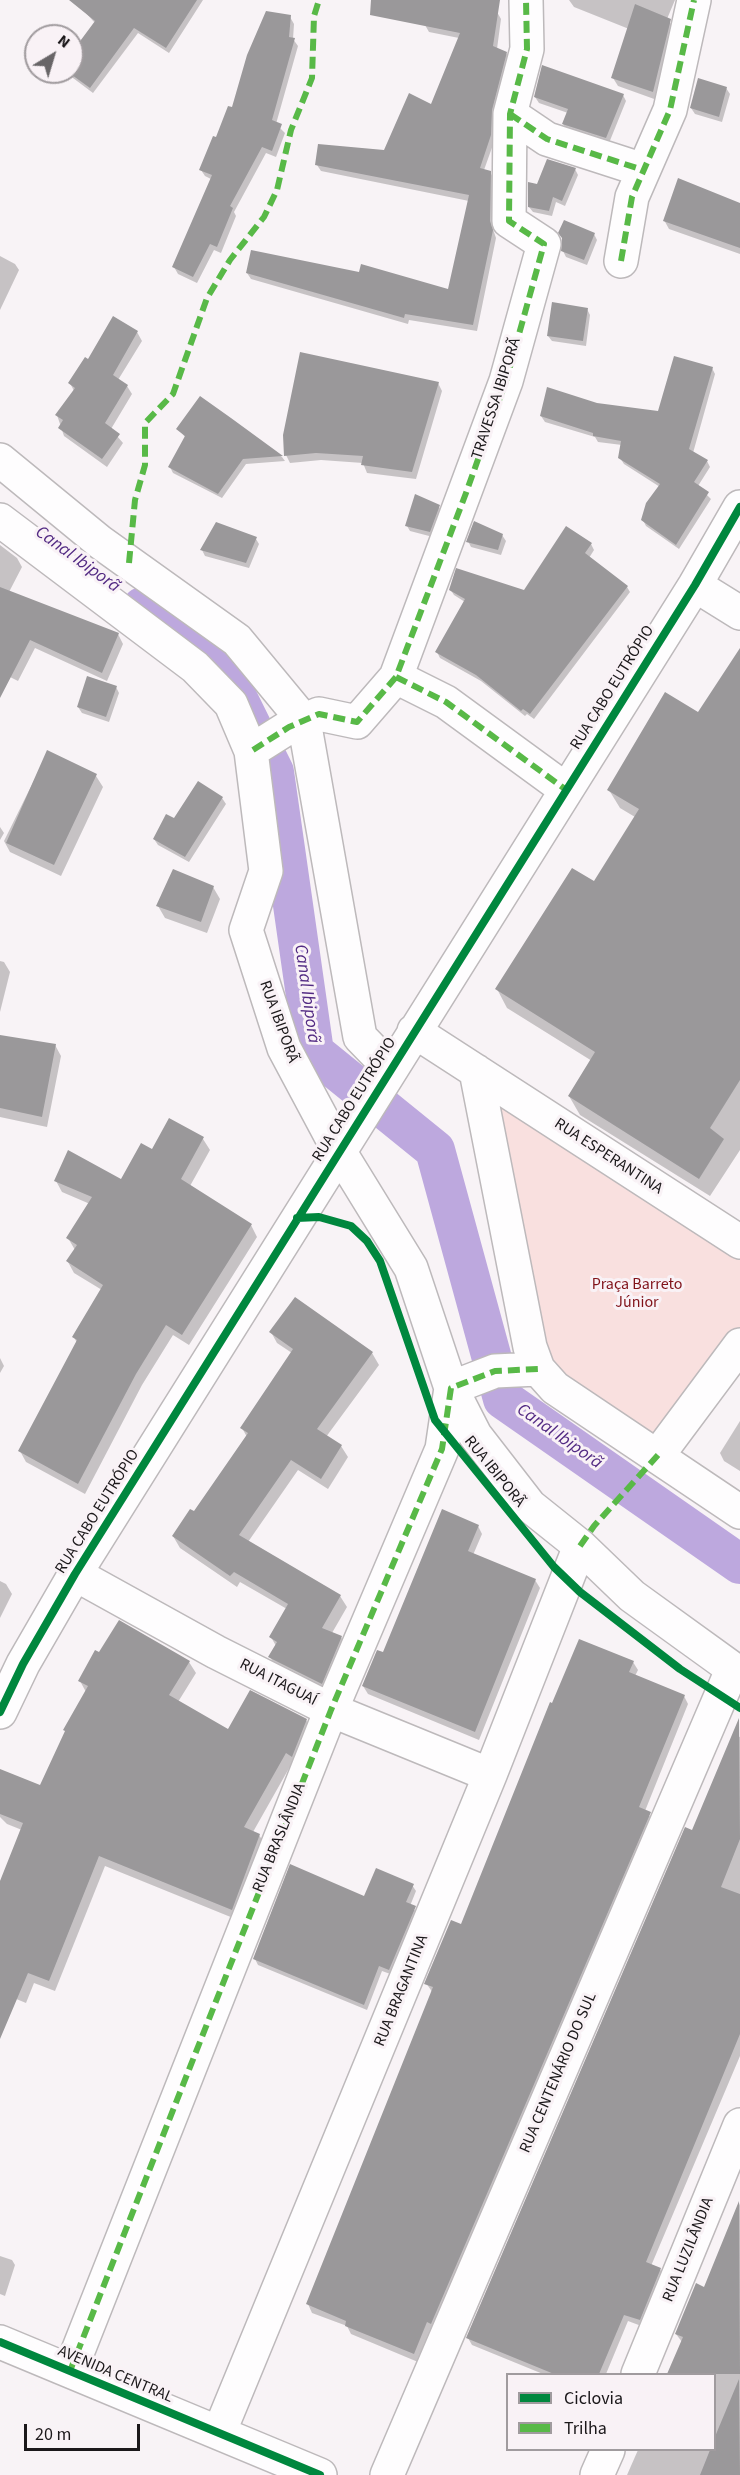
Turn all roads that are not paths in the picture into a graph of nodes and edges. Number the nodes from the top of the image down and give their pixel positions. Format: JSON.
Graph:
{"nodes":[{"id":1,"x":526,"y":0,"type":"edge"},
{"id":2,"x":694,"y":0,"type":"edge"},
{"id":3,"x":510,"y":114,"type":"junction"},
{"id":4,"x":643,"y":170,"type":"junction"},
{"id":5,"x":621,"y":261,"type":"dead end"},
{"id":6,"x":0,"y":460,"type":"edge"},
{"id":7,"x":740,"y":507,"type":"edge"},
{"id":8,"x":0,"y":520,"type":"edge"},
{"id":9,"x":695,"y":585,"type":"junction"},
{"id":10,"x":740,"y":613,"type":"edge"},
{"id":11,"x":396,"y":677,"type":"junction"},
{"id":12,"x":296,"y":724,"type":"junction"},
{"id":13,"x":252,"y":750,"type":"junction"},
{"id":14,"x":565,"y":789,"type":"junction"},
{"id":15,"x":414,"y":1031,"type":"junction"},
{"id":16,"x":390,"y":1068,"type":"junction"},
{"id":17,"x":476,"y":1071,"type":"junction"},
{"id":18,"x":340,"y":1150,"type":"junction"},
{"id":19,"x":740,"y":1242,"type":"edge"},
{"id":20,"x":740,"y":1345,"type":"edge"},
{"id":21,"x":538,"y":1369,"type":"junction"},
{"id":22,"x":451,"y":1388,"type":"junction"},
{"id":23,"x":658,"y":1455,"type":"junction"},
{"id":24,"x":740,"y":1512,"type":"edge"},
{"id":25,"x":580,"y":1546,"type":"junction"},
{"id":26,"x":75,"y":1574,"type":"junction"},
{"id":27,"x":736,"y":1672,"type":"edge"},
{"id":28,"x":331,"y":1710,"type":"junction"},
{"id":29,"x":0,"y":1712,"type":"edge"},
{"id":30,"x":490,"y":1775,"type":"junction"},
{"id":31,"x":740,"y":2125,"type":"edge"},
{"id":32,"x":0,"y":2342,"type":"edge"},
{"id":33,"x":69,"y":2371,"type":"junction"},
{"id":34,"x":638,"y":2373,"type":"edge"},
{"id":35,"x":219,"y":2433,"type":"junction"},
{"id":36,"x":608,"y":2451,"type":"edge"},
{"id":37,"x":320,"y":2475,"type":"edge"},
{"id":38,"x":387,"y":2475,"type":"edge"},
{"id":39,"x":597,"y":2475,"type":"edge"}],
"edges":[{"from":1,"to":3,"type":"street","name":"TRAVESSA IBIPORÃ"},
{"from":2,"to":4,"type":"street"},
{"from":3,"to":4,"type":"street"},
{"from":3,"to":11,"type":"street","name":"TRAVESSA IBIPORÃ"},
{"from":4,"to":5,"type":"street"},
{"from":6,"to":12,"type":"street"},
{"from":7,"to":9,"type":"street","name":"RUA CABO EUTRÓPIO"},
{"from":8,"to":13,"type":"street","name":"RUA IBIPORÃ"},
{"from":9,"to":10,"type":"street"},
{"from":9,"to":14,"type":"street","name":"RUA CABO EUTRÓPIO"},
{"from":11,"to":12,"type":"street","name":"TRAVESSA IBIPORÃ"},
{"from":11,"to":14,"type":"street"},
{"from":12,"to":13,"type":"street"},
{"from":12,"to":16,"type":"street"},
{"from":13,"to":18,"type":"street","name":"RUA IBIPORÃ"},
{"from":14,"to":15,"type":"street","name":"RUA CABO EUTRÓPIO"},
{"from":15,"to":16,"type":"street","name":"RUA CABO EUTRÓPIO"},
{"from":15,"to":17,"type":"street"},
{"from":16,"to":18,"type":"street","name":"RUA CABO EUTRÓPIO"},
{"from":17,"to":19,"type":"street","name":"RUA ESPERANTINA"},
{"from":17,"to":21,"type":"street"},
{"from":18,"to":22,"type":"street","name":"RUA IBIPORÃ"},
{"from":18,"to":26,"type":"street","name":"RUA CABO EUTRÓPIO"},
{"from":20,"to":23,"type":"street"},
{"from":21,"to":22,"type":"street"},
{"from":21,"to":23,"type":"street"},
{"from":22,"to":25,"type":"street","name":"RUA IBIPORÃ"},
{"from":22,"to":28,"type":"street","name":"RUA BRASLÂNDIA"},
{"from":23,"to":24,"type":"street"},
{"from":25,"to":27,"type":"street","name":"RUA IBIPORÃ"},
{"from":25,"to":30,"type":"street","name":"RUA BRAGANTINA"},
{"from":26,"to":28,"type":"street","name":"RUA ITAGUAÍ"},
{"from":26,"to":29,"type":"street","name":"RUA CABO EUTRÓPIO"},
{"from":27,"to":38,"type":"street","name":"RUA CENTENÁRIO DO SUL"},
{"from":28,"to":30,"type":"street","name":"RUA ITAGUAÍ"},
{"from":28,"to":33,"type":"street","name":"RUA BRASLÂNDIA"},
{"from":30,"to":35,"type":"street","name":"RUA BRAGANTINA"},
{"from":31,"to":34,"type":"street","name":"RUA LUZILÂNDIA"},
{"from":32,"to":33,"type":"street","name":"AVENIDA CENTRAL"},
{"from":33,"to":35,"type":"street","name":"AVENIDA CENTRAL"},
{"from":35,"to":37,"type":"street","name":"AVENIDA CENTRAL"},
{"from":36,"to":39,"type":"street"}]}
